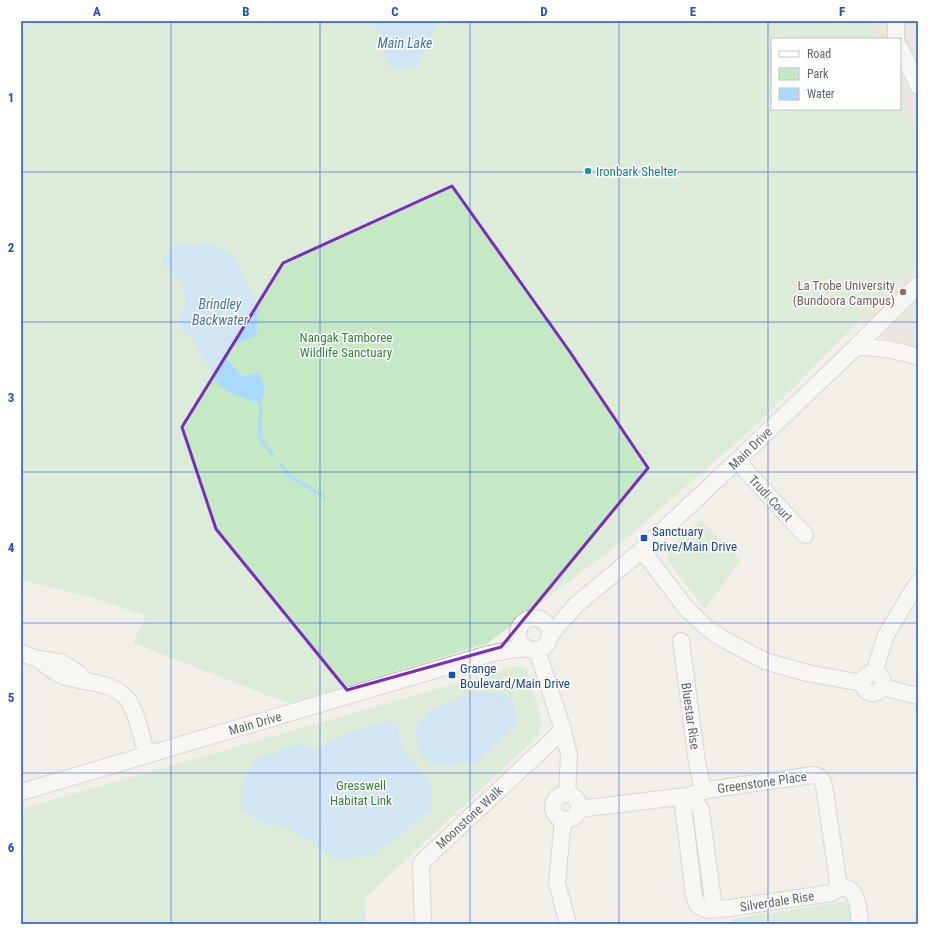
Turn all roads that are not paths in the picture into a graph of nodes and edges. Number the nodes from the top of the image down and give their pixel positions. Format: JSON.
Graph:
{"nodes":[{"id":1,"x":896,"y":21,"type":"edge"},
{"id":2,"x":896,"y":38,"type":"edge"},
{"id":3,"x":901,"y":50,"type":"edge"},
{"id":4,"x":918,"y":86,"type":"edge"},
{"id":5,"x":918,"y":285,"type":"edge"},
{"id":6,"x":856,"y":347,"type":"junction"},
{"id":7,"x":918,"y":357,"type":"edge"},
{"id":8,"x":737,"y":461,"type":"junction"},
{"id":9,"x":805,"y":535,"type":"dead end"},
{"id":10,"x":642,"y":550,"type":"junction"},
{"id":11,"x":918,"y":584,"type":"edge"},
{"id":12,"x":576,"y":605,"type":"junction"},
{"id":13,"x":540,"y":619,"type":"junction"},
{"id":14,"x":518,"y":634,"type":"junction"},
{"id":15,"x":550,"y":635,"type":"junction"},
{"id":16,"x":681,"y":641,"type":"dead end"},
{"id":17,"x":532,"y":649,"type":"junction"},
{"id":18,"x":21,"y":654,"type":"edge"},
{"id":19,"x":488,"y":654,"type":"junction"},
{"id":20,"x":868,"y":677,"type":"junction"},
{"id":21,"x":918,"y":696,"type":"edge"},
{"id":22,"x":563,"y":730,"type":"junction"},
{"id":23,"x":147,"y":755,"type":"junction"},
{"id":24,"x":703,"y":791,"type":"junction"},
{"id":25,"x":21,"y":792,"type":"edge"},
{"id":26,"x":567,"y":794,"type":"junction"},
{"id":27,"x":684,"y":796,"type":"junction"},
{"id":28,"x":579,"y":809,"type":"junction"},
{"id":29,"x":563,"y":819,"type":"junction"},
{"id":30,"x":839,"y":888,"type":"junction"},
{"id":31,"x":709,"y":914,"type":"edge"},
{"id":32,"x":423,"y":924,"type":"edge"},
{"id":33,"x":568,"y":924,"type":"edge"},
{"id":34,"x":860,"y":924,"type":"edge"}],
"edges":[{"from":1,"to":2,"type":"street"},
{"from":3,"to":4,"type":"street"},
{"from":5,"to":6,"type":"street","name":"Main Drive"},
{"from":6,"to":7,"type":"street"},
{"from":6,"to":8,"type":"street","name":"Main Drive"},
{"from":8,"to":9,"type":"street","name":"Trudi Court"},
{"from":8,"to":10,"type":"street","name":"Main Drive"},
{"from":10,"to":12,"type":"street","name":"Main Drive"},
{"from":10,"to":20,"type":"street"},
{"from":11,"to":20,"type":"street"},
{"from":12,"to":13,"type":"street","name":"Main Drive"},
{"from":12,"to":15,"type":"street","name":"Main Drive"},
{"from":13,"to":14,"type":"street"},
{"from":13,"to":15,"type":"street"},
{"from":14,"to":17,"type":"street"},
{"from":14,"to":19,"type":"street","name":"Main Drive"},
{"from":15,"to":17,"type":"street"},
{"from":16,"to":24,"type":"street","name":"Bluestar Rise"},
{"from":17,"to":19,"type":"street","name":"Main Drive"},
{"from":17,"to":22,"type":"street"},
{"from":18,"to":23,"type":"street"},
{"from":19,"to":23,"type":"street","name":"Main Drive"},
{"from":20,"to":21,"type":"street"},
{"from":22,"to":26,"type":"street"},
{"from":22,"to":32,"type":"street","name":"Moonstone Walk"},
{"from":23,"to":25,"type":"street","name":"Main Drive"},
{"from":24,"to":27,"type":"street","name":"Greenstone Place"},
{"from":24,"to":30,"type":"street","name":"Greenstone Place"},
{"from":26,"to":28,"type":"street"},
{"from":26,"to":29,"type":"street"},
{"from":27,"to":28,"type":"street"},
{"from":27,"to":31,"type":"street","name":"Silverdale Rise"},
{"from":28,"to":29,"type":"street"},
{"from":29,"to":33,"type":"street"},
{"from":30,"to":31,"type":"street","name":"Silverdale Rise"},
{"from":30,"to":34,"type":"street"}]}
